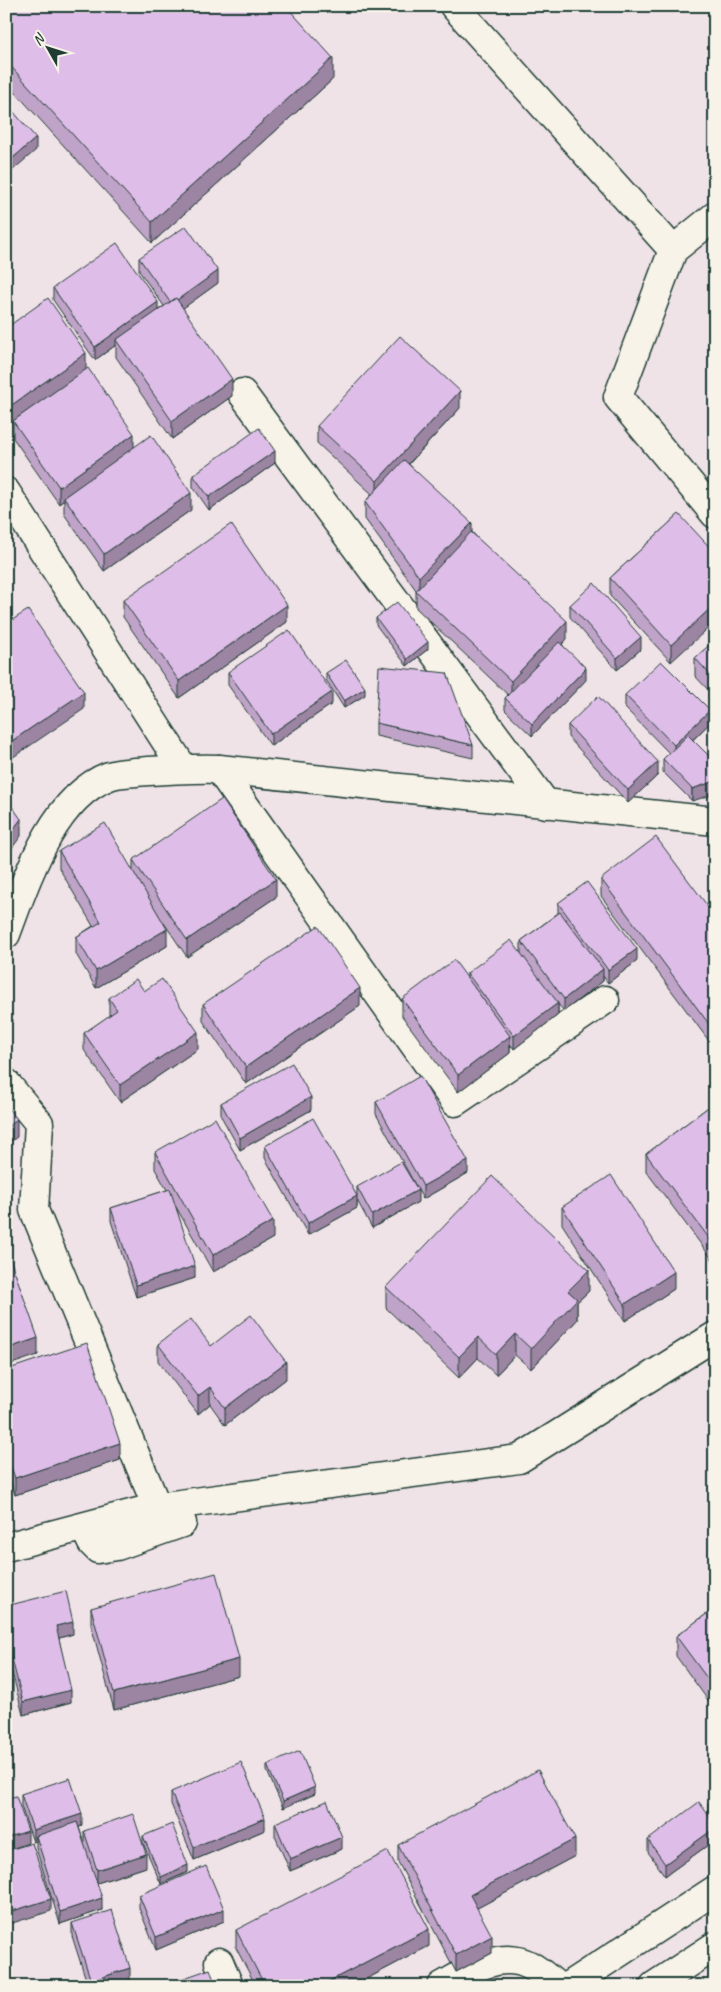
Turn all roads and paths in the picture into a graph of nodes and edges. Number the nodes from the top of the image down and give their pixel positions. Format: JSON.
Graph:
{"nodes":[{"id":1,"x":454,"y":6,"type":"edge"},
{"id":2,"x":715,"y":216,"type":"edge"},
{"id":3,"x":673,"y":250,"type":"junction"},
{"id":4,"x":242,"y":393,"type":"dead end"},
{"id":5,"x":6,"y":492,"type":"edge"},
{"id":6,"x":715,"y":514,"type":"edge"},
{"id":7,"x":183,"y":768,"type":"junction"},
{"id":8,"x":220,"y":769,"type":"junction"},
{"id":9,"x":546,"y":804,"type":"junction"},
{"id":10,"x":715,"y":821,"type":"edge"},
{"id":11,"x":6,"y":934,"type":"edge"},
{"id":12,"x":605,"y":1000,"type":"dead end"},
{"id":13,"x":6,"y":1083,"type":"edge"},
{"id":14,"x":715,"y":1336,"type":"edge"},
{"id":15,"x":157,"y":1508,"type":"junction"},
{"id":16,"x":182,"y":1524,"type":"dead end"},
{"id":17,"x":84,"y":1527,"type":"junction"},
{"id":18,"x":6,"y":1547,"type":"edge"},
{"id":19,"x":715,"y":1890,"type":"edge"},
{"id":20,"x":715,"y":1946,"type":"edge"},
{"id":21,"x":442,"y":1986,"type":"edge"},
{"id":22,"x":557,"y":1986,"type":"edge"},
{"id":23,"x":568,"y":1986,"type":"edge"},
{"id":24,"x":654,"y":1986,"type":"edge"}],
"edges":[{"from":1,"to":3,"type":"street"},
{"from":2,"to":3,"type":"street"},
{"from":3,"to":6,"type":"street"},
{"from":4,"to":9,"type":"street"},
{"from":5,"to":7,"type":"street"},
{"from":7,"to":8,"type":"street"},
{"from":7,"to":11,"type":"street"},
{"from":8,"to":9,"type":"street"},
{"from":8,"to":12,"type":"street"},
{"from":9,"to":10,"type":"street"},
{"from":13,"to":15,"type":"street"},
{"from":14,"to":15,"type":"street"},
{"from":15,"to":17,"type":"street"},
{"from":16,"to":17,"type":"street"},
{"from":17,"to":18,"type":"street"},
{"from":19,"to":23,"type":"street"},
{"from":20,"to":24,"type":"street"},
{"from":21,"to":22,"type":"street"}]}
